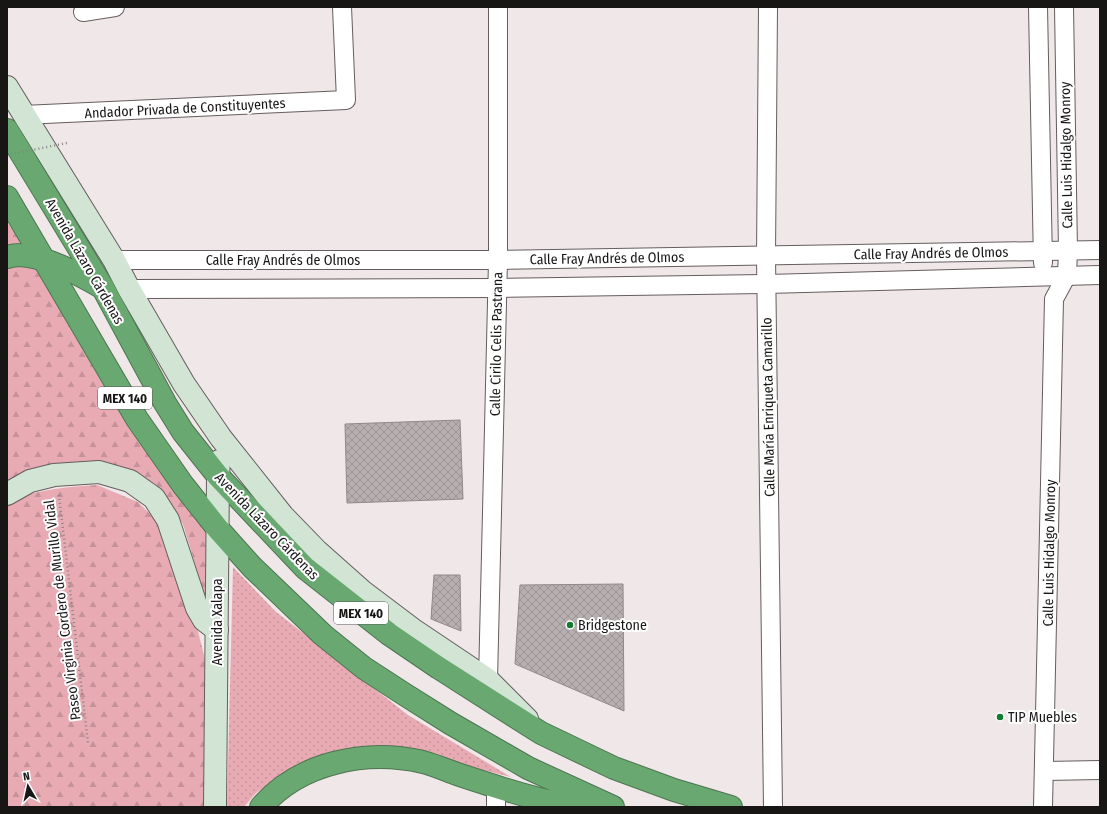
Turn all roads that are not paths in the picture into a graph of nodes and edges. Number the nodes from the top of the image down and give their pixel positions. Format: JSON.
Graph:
{"nodes":[{"id":1,"x":115,"y":7,"type":"edge"},
{"id":2,"x":342,"y":7,"type":"edge"},
{"id":3,"x":498,"y":7,"type":"edge"},
{"id":4,"x":768,"y":7,"type":"edge"},
{"id":5,"x":1038,"y":7,"type":"edge"},
{"id":6,"x":1064,"y":7,"type":"edge"},
{"id":7,"x":83,"y":12,"type":"dead end"},
{"id":8,"x":7,"y":87,"type":"edge"},
{"id":9,"x":23,"y":115,"type":"junction"},
{"id":10,"x":7,"y":130,"type":"edge"},
{"id":11,"x":7,"y":197,"type":"edge"},
{"id":12,"x":1100,"y":250,"type":"edge"},
{"id":13,"x":1042,"y":251,"type":"junction"},
{"id":14,"x":1068,"y":251,"type":"junction"},
{"id":15,"x":766,"y":256,"type":"junction"},
{"id":16,"x":7,"y":257,"type":"edge"},
{"id":17,"x":43,"y":260,"type":"junction"},
{"id":18,"x":114,"y":260,"type":"junction"},
{"id":19,"x":498,"y":260,"type":"junction"},
{"id":20,"x":1067,"y":275,"type":"junction"},
{"id":21,"x":1100,"y":275,"type":"edge"},
{"id":22,"x":1044,"y":277,"type":"junction"},
{"id":23,"x":767,"y":284,"type":"junction"},
{"id":24,"x":103,"y":288,"type":"junction"},
{"id":25,"x":497,"y":288,"type":"junction"},
{"id":26,"x":129,"y":289,"type":"junction"},
{"id":27,"x":1054,"y":299,"type":"junction"},
{"id":28,"x":221,"y":438,"type":"junction"},
{"id":29,"x":218,"y":476,"type":"junction"},
{"id":30,"x":7,"y":494,"type":"edge"},
{"id":31,"x":218,"y":529,"type":"junction"},
{"id":32,"x":217,"y":630,"type":"junction"},
{"id":33,"x":488,"y":680,"type":"junction"},
{"id":34,"x":541,"y":733,"type":"junction"},
{"id":35,"x":1100,"y":770,"type":"edge"},
{"id":36,"x":1045,"y":771,"type":"junction"},
{"id":37,"x":496,"y":797,"type":"edge"},
{"id":38,"x":609,"y":805,"type":"edge"},
{"id":39,"x":215,"y":807,"type":"edge"},
{"id":40,"x":260,"y":807,"type":"edge"},
{"id":41,"x":731,"y":807,"type":"edge"},
{"id":42,"x":773,"y":807,"type":"edge"},
{"id":43,"x":1043,"y":807,"type":"edge"}],
"edges":[{"from":1,"to":7,"type":"street"},
{"from":2,"to":9,"type":"street","name":"Andador Privada de Constituyentes"},
{"from":3,"to":19,"type":"street","name":"Calle Cirilo Celis Pastrana"},
{"from":4,"to":15,"type":"street","name":"Calle María Enriqueta Camarillo"},
{"from":5,"to":13,"type":"street","name":"Calle Luis Hidalgo Monroy"},
{"from":6,"to":14,"type":"street","name":"Calle Luis Hidalgo Monroy"},
{"from":8,"to":9,"type":"main road"},
{"from":9,"to":18,"type":"main road"},
{"from":10,"to":24,"type":"highway","name":"Avenida Lázaro Cárdenas","number":"MEX 140"},
{"from":11,"to":17,"type":"highway","number":"MEX 140"},
{"from":12,"to":14,"type":"street","name":"Calle Fray Andrés de Olmos"},
{"from":13,"to":14,"type":"street","name":"Calle Fray Andrés de Olmos"},
{"from":13,"to":15,"type":"street","name":"Calle Fray Andrés de Olmos"},
{"from":13,"to":22,"type":"street","name":"Calle Luis Hidalgo Monroy"},
{"from":14,"to":20,"type":"street","name":"Calle Luis Hidalgo Monroy"},
{"from":15,"to":19,"type":"street","name":"Calle Fray Andrés de Olmos"},
{"from":15,"to":23,"type":"street","name":"Calle María Enriqueta Camarillo"},
{"from":16,"to":17,"type":"highway"},
{"from":17,"to":24,"type":"highway"},
{"from":17,"to":31,"type":"highway","number":"MEX 140"},
{"from":18,"to":19,"type":"street","name":"Calle Fray Andrés de Olmos"},
{"from":18,"to":26,"type":"main road"},
{"from":19,"to":25,"type":"street","name":"Calle Cirilo Celis Pastrana"},
{"from":20,"to":21,"type":"street","name":"Calle Fray Andrés de Olmos"},
{"from":20,"to":22,"type":"street","name":"Calle Fray Andrés de Olmos"},
{"from":20,"to":27,"type":"street","name":"Calle Luis Hidalgo Monroy"},
{"from":22,"to":23,"type":"street","name":"Calle Fray Andrés de Olmos"},
{"from":22,"to":27,"type":"street","name":"Calle Luis Hidalgo Monroy"},
{"from":23,"to":25,"type":"street","name":"Calle Fray Andrés de Olmos"},
{"from":23,"to":42,"type":"street","name":"Calle María Enriqueta Camarillo"},
{"from":24,"to":29,"type":"highway","name":"Avenida Lázaro Cárdenas","number":"MEX 140"},
{"from":25,"to":26,"type":"street","name":"Calle Fray Andrés de Olmos"},
{"from":25,"to":33,"type":"street","name":"Calle Cirilo Celis Pastrana"},
{"from":26,"to":28,"type":"main road"},
{"from":27,"to":36,"type":"street","name":"Calle Luis Hidalgo Monroy"},
{"from":28,"to":29,"type":"main road","name":"Avenida Xalapa"},
{"from":28,"to":33,"type":"main road"},
{"from":29,"to":31,"type":"main road","name":"Avenida Xalapa"},
{"from":29,"to":34,"type":"highway","name":"Avenida Lázaro Cárdenas","number":"MEX 140"},
{"from":30,"to":32,"type":"main road"},
{"from":31,"to":32,"type":"main road","name":"Avenida Xalapa"},
{"from":31,"to":38,"type":"highway","number":"MEX 140"},
{"from":32,"to":39,"type":"main road","name":"Avenida Xalapa"},
{"from":33,"to":34,"type":"main road"},
{"from":34,"to":41,"type":"highway","name":"Avenida Lázaro Cárdenas","number":"MEX 140"},
{"from":35,"to":36,"type":"street"},
{"from":36,"to":43,"type":"street","name":"Calle Luis Hidalgo Monroy"},
{"from":37,"to":38,"type":"highway"},
{"from":37,"to":40,"type":"highway"}]}
